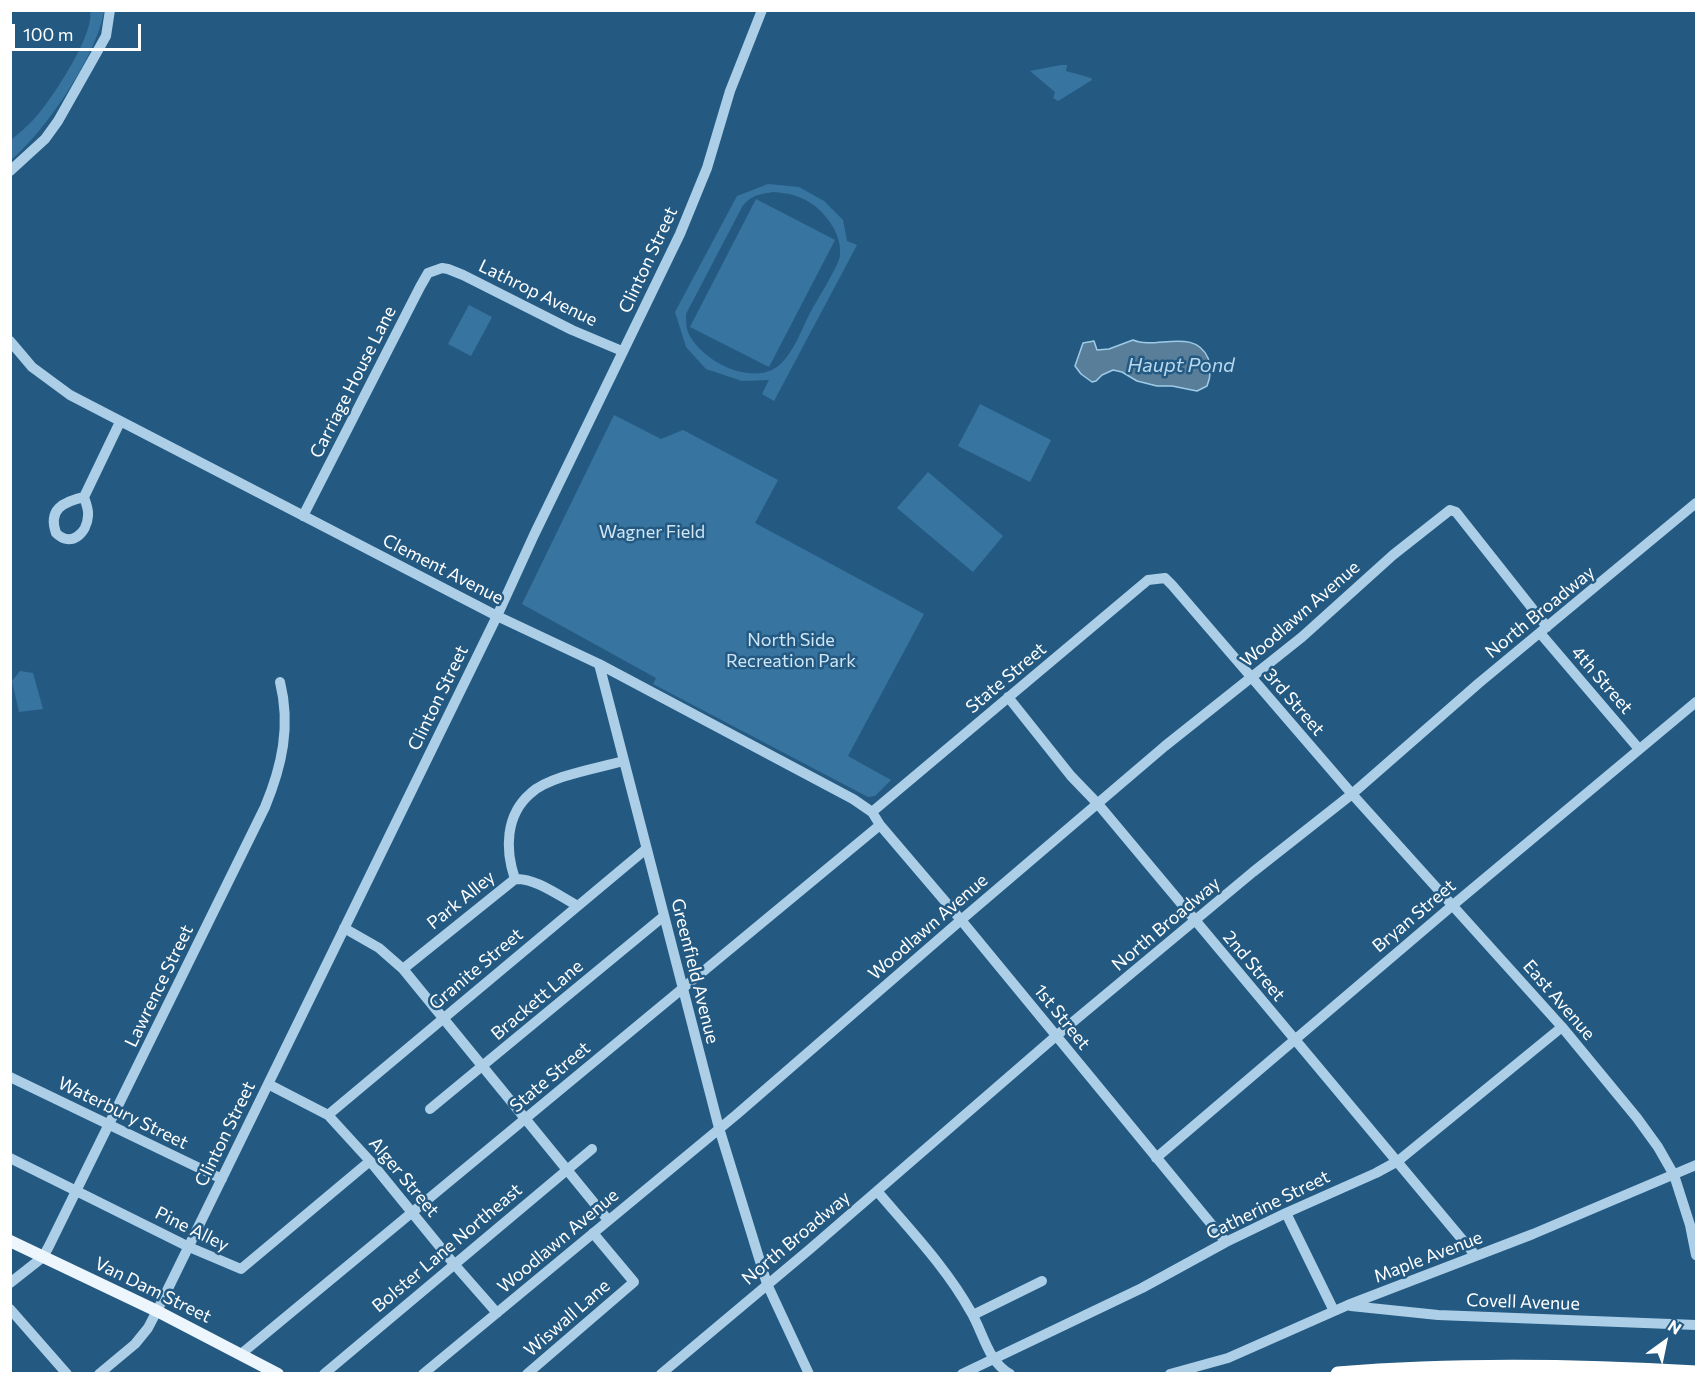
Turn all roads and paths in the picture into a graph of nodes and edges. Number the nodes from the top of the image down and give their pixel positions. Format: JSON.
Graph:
{"nodes":[{"id":1,"x":110,"y":10,"type":"edge"},
{"id":2,"x":762,"y":10,"type":"edge"},
{"id":3,"x":10,"y":171,"type":"edge"},
{"id":4,"x":439,"y":270,"type":"joint"},
{"id":5,"x":10,"y":340,"type":"edge"},
{"id":6,"x":622,"y":351,"type":"junction"},
{"id":7,"x":120,"y":422,"type":"junction"},
{"id":8,"x":84,"y":497,"type":"dead end"},
{"id":9,"x":1696,"y":503,"type":"edge"},
{"id":10,"x":1456,"y":512,"type":"joint"},
{"id":11,"x":303,"y":516,"type":"junction"},
{"id":12,"x":1165,"y":578,"type":"joint"},
{"id":13,"x":497,"y":616,"type":"junction"},
{"id":14,"x":1543,"y":630,"type":"junction"},
{"id":15,"x":599,"y":664,"type":"junction"},
{"id":16,"x":1252,"y":678,"type":"junction"},
{"id":17,"x":280,"y":682,"type":"dead end"},
{"id":18,"x":1008,"y":697,"type":"junction"},
{"id":19,"x":1696,"y":702,"type":"edge"},
{"id":20,"x":1639,"y":749,"type":"junction"},
{"id":21,"x":623,"y":761,"type":"junction"},
{"id":22,"x":1352,"y":794,"type":"junction"},
{"id":23,"x":1098,"y":804,"type":"junction"},
{"id":24,"x":872,"y":812,"type":"junction"},
{"id":25,"x":880,"y":825,"type":"junction"},
{"id":26,"x":646,"y":849,"type":"junction"},
{"id":27,"x":514,"y":879,"type":"junction"},
{"id":28,"x":1453,"y":905,"type":"junction"},
{"id":29,"x":578,"y":906,"type":"junction"},
{"id":30,"x":664,"y":916,"type":"junction"},
{"id":31,"x":961,"y":920,"type":"junction"},
{"id":32,"x":1196,"y":922,"type":"junction"},
{"id":33,"x":344,"y":928,"type":"junction"},
{"id":34,"x":403,"y":969,"type":"junction"},
{"id":35,"x":683,"y":988,"type":"junction"},
{"id":36,"x":444,"y":1018,"type":"junction"},
{"id":37,"x":1562,"y":1027,"type":"junction"},
{"id":38,"x":1056,"y":1036,"type":"junction"},
{"id":39,"x":1294,"y":1040,"type":"junction"},
{"id":40,"x":483,"y":1066,"type":"junction"},
{"id":41,"x":10,"y":1077,"type":"edge"},
{"id":42,"x":268,"y":1084,"type":"junction"},
{"id":43,"x":430,"y":1109,"type":"dead end"},
{"id":44,"x":328,"y":1114,"type":"junction"},
{"id":45,"x":525,"y":1118,"type":"junction"},
{"id":46,"x":109,"y":1124,"type":"junction"},
{"id":47,"x":719,"y":1128,"type":"junction"},
{"id":48,"x":592,"y":1149,"type":"dead end"},
{"id":49,"x":10,"y":1158,"type":"edge"},
{"id":50,"x":1156,"y":1158,"type":"junction"},
{"id":51,"x":370,"y":1161,"type":"junction"},
{"id":52,"x":1398,"y":1161,"type":"junction"},
{"id":53,"x":1696,"y":1165,"type":"edge"},
{"id":54,"x":568,"y":1168,"type":"junction"},
{"id":55,"x":1674,"y":1175,"type":"junction"},
{"id":56,"x":222,"y":1179,"type":"junction"},
{"id":57,"x":877,"y":1191,"type":"junction"},
{"id":58,"x":78,"y":1192,"type":"junction"},
{"id":59,"x":412,"y":1213,"type":"junction"},
{"id":60,"x":1286,"y":1213,"type":"junction"},
{"id":61,"x":608,"y":1220,"type":"junction"},
{"id":62,"x":1693,"y":1226,"type":"edge"},
{"id":63,"x":593,"y":1233,"type":"junction"},
{"id":64,"x":10,"y":1240,"type":"edge"},
{"id":65,"x":1226,"y":1242,"type":"junction"},
{"id":66,"x":189,"y":1247,"type":"junction"},
{"id":67,"x":1696,"y":1255,"type":"edge"},
{"id":68,"x":1476,"y":1256,"type":"junction"},
{"id":69,"x":43,"y":1257,"type":"junction"},
{"id":70,"x":454,"y":1264,"type":"junction"},
{"id":71,"x":1042,"y":1281,"type":"dead end"},
{"id":72,"x":10,"y":1283,"type":"edge"},
{"id":73,"x":767,"y":1284,"type":"junction"},
{"id":74,"x":1348,"y":1305,"type":"junction"},
{"id":75,"x":10,"y":1309,"type":"edge"},
{"id":76,"x":157,"y":1311,"type":"junction"},
{"id":77,"x":1334,"y":1311,"type":"junction"},
{"id":78,"x":496,"y":1313,"type":"junction"},
{"id":79,"x":973,"y":1315,"type":"junction"},
{"id":80,"x":1696,"y":1325,"type":"edge"},
{"id":81,"x":241,"y":1354,"type":"junction"},
{"id":82,"x":994,"y":1359,"type":"junction"},
{"id":83,"x":1696,"y":1373,"type":"edge"},
{"id":84,"x":67,"y":1374,"type":"edge"},
{"id":85,"x":99,"y":1374,"type":"edge"},
{"id":86,"x":278,"y":1374,"type":"edge"},
{"id":87,"x":324,"y":1374,"type":"edge"},
{"id":88,"x":423,"y":1374,"type":"edge"},
{"id":89,"x":527,"y":1374,"type":"edge"},
{"id":90,"x":661,"y":1374,"type":"edge"},
{"id":91,"x":809,"y":1374,"type":"edge"},
{"id":92,"x":962,"y":1374,"type":"edge"},
{"id":93,"x":1010,"y":1374,"type":"edge"},
{"id":94,"x":1170,"y":1374,"type":"edge"},
{"id":95,"x":1338,"y":1374,"type":"edge"}],
"edges":[{"from":1,"to":3,"type":"street"},
{"from":2,"to":6,"type":"street","name":"Clinton Street"},
{"from":4,"to":6,"type":"street","name":"Lathrop Avenue"},
{"from":4,"to":11,"type":"street","name":"Carriage House Lane"},
{"from":5,"to":7,"type":"street","name":"Clement Avenue"},
{"from":6,"to":13,"type":"street","name":"Clinton Street"},
{"from":7,"to":8,"type":"street"},
{"from":7,"to":11,"type":"street","name":"Clement Avenue"},
{"from":9,"to":14,"type":"street","name":"North Broadway"},
{"from":10,"to":14,"type":"street","name":"4th Street"},
{"from":10,"to":16,"type":"street","name":"Woodlawn Avenue"},
{"from":11,"to":13,"type":"street","name":"Clement Avenue"},
{"from":12,"to":16,"type":"street","name":"3rd Street"},
{"from":12,"to":18,"type":"street","name":"State Street"},
{"from":13,"to":15,"type":"street","name":"Clement Avenue"},
{"from":13,"to":33,"type":"street","name":"Clinton Street"},
{"from":14,"to":20,"type":"street","name":"4th Street"},
{"from":14,"to":22,"type":"street","name":"North Broadway"},
{"from":15,"to":21,"type":"street","name":"Greenfield Avenue"},
{"from":15,"to":24,"type":"street","name":"Clement Avenue"},
{"from":16,"to":22,"type":"street","name":"3rd Street"},
{"from":16,"to":23,"type":"street","name":"Woodlawn Avenue"},
{"from":17,"to":46,"type":"street","name":"Lawrence Street"},
{"from":18,"to":23,"type":"street","name":"2nd Street"},
{"from":18,"to":24,"type":"street","name":"State Street"},
{"from":19,"to":20,"type":"street","name":"Bryan Street"},
{"from":20,"to":28,"type":"street","name":"Bryan Street"},
{"from":21,"to":26,"type":"street","name":"Greenfield Avenue"},
{"from":21,"to":27,"type":"street"},
{"from":22,"to":28,"type":"street","name":"East Avenue"},
{"from":22,"to":32,"type":"street","name":"North Broadway"},
{"from":23,"to":31,"type":"street","name":"Woodlawn Avenue"},
{"from":23,"to":32,"type":"street","name":"2nd Street"},
{"from":24,"to":25,"type":"street","name":"1st Street"},
{"from":25,"to":31,"type":"street","name":"1st Street"},
{"from":25,"to":35,"type":"street","name":"State Street"},
{"from":26,"to":29,"type":"street","name":"Granite Street"},
{"from":26,"to":30,"type":"street","name":"Greenfield Avenue"},
{"from":27,"to":29,"type":"street","name":"Park Alley"},
{"from":27,"to":34,"type":"street","name":"Park Alley"},
{"from":28,"to":37,"type":"street","name":"East Avenue"},
{"from":28,"to":39,"type":"street","name":"Bryan Street"},
{"from":29,"to":36,"type":"street","name":"Granite Street"},
{"from":30,"to":35,"type":"street","name":"Greenfield Avenue"},
{"from":30,"to":40,"type":"street","name":"Brackett Lane"},
{"from":31,"to":38,"type":"street","name":"1st Street"},
{"from":31,"to":47,"type":"street","name":"Woodlawn Avenue"},
{"from":32,"to":38,"type":"street","name":"North Broadway"},
{"from":32,"to":39,"type":"street","name":"2nd Street"},
{"from":33,"to":34,"type":"street"},
{"from":33,"to":42,"type":"street","name":"Clinton Street"},
{"from":34,"to":36,"type":"street"},
{"from":35,"to":45,"type":"street","name":"State Street"},
{"from":35,"to":47,"type":"street","name":"Greenfield Avenue"},
{"from":36,"to":40,"type":"street"},
{"from":36,"to":44,"type":"street","name":"Granite Street"},
{"from":37,"to":52,"type":"street","name":"Catherine Street"},
{"from":37,"to":55,"type":"street","name":"East Avenue"},
{"from":38,"to":50,"type":"street","name":"1st Street"},
{"from":38,"to":57,"type":"street","name":"North Broadway"},
{"from":39,"to":50,"type":"street","name":"Bryan Street"},
{"from":39,"to":52,"type":"street","name":"2nd Street"},
{"from":40,"to":43,"type":"street","name":"Brackett Lane"},
{"from":40,"to":45,"type":"street"},
{"from":41,"to":46,"type":"street","name":"Waterbury Street"},
{"from":42,"to":44,"type":"street","name":"Alger Street"},
{"from":42,"to":56,"type":"street","name":"Clinton Street"},
{"from":44,"to":51,"type":"street","name":"Alger Street"},
{"from":45,"to":54,"type":"street"},
{"from":45,"to":59,"type":"street","name":"State Street"},
{"from":46,"to":56,"type":"street","name":"Waterbury Street"},
{"from":46,"to":58,"type":"street","name":"Lawrence Street"},
{"from":47,"to":61,"type":"street","name":"Woodlawn Avenue"},
{"from":47,"to":73,"type":"street","name":"Greenfield Avenue"},
{"from":48,"to":54,"type":"street","name":"Bolster Lane Northeast"},
{"from":49,"to":58,"type":"street","name":"Pine Alley"},
{"from":50,"to":65,"type":"street","name":"1st Street"},
{"from":51,"to":59,"type":"street","name":"Alger Street"},
{"from":51,"to":66,"type":"street","name":"Pine Alley"},
{"from":52,"to":60,"type":"street","name":"Catherine Street"},
{"from":52,"to":68,"type":"street","name":"2nd Street"},
{"from":53,"to":55,"type":"street","name":"Maple Avenue"},
{"from":54,"to":61,"type":"street"},
{"from":54,"to":70,"type":"street","name":"Bolster Lane Northeast"},
{"from":55,"to":62,"type":"street","name":"East Avenue"},
{"from":55,"to":68,"type":"street","name":"Maple Avenue"},
{"from":56,"to":66,"type":"street","name":"Clinton Street"},
{"from":57,"to":73,"type":"street","name":"North Broadway"},
{"from":57,"to":79,"type":"street"},
{"from":58,"to":66,"type":"street","name":"Pine Alley"},
{"from":58,"to":69,"type":"street","name":"Lawrence Street"},
{"from":59,"to":70,"type":"street","name":"Alger Street"},
{"from":59,"to":81,"type":"street","name":"State Street"},
{"from":60,"to":65,"type":"street","name":"Catherine Street"},
{"from":60,"to":77,"type":"street"},
{"from":61,"to":63,"type":"street","name":"Woodlawn Avenue"},
{"from":62,"to":67,"type":"street","name":"East Avenue"},
{"from":63,"to":78,"type":"street","name":"Woodlawn Avenue"},
{"from":63,"to":89,"type":"street","name":"Wiswall Lane"},
{"from":64,"to":69,"type":"main road","name":"Van Dam Street"},
{"from":65,"to":82,"type":"street","name":"Catherine Street"},
{"from":66,"to":76,"type":"street","name":"Clinton Street"},
{"from":68,"to":74,"type":"street","name":"Maple Avenue"},
{"from":69,"to":72,"type":"street","name":"Lawrence Street"},
{"from":69,"to":76,"type":"main road","name":"Van Dam Street"},
{"from":70,"to":78,"type":"street","name":"Alger Street"},
{"from":70,"to":87,"type":"street","name":"Bolster Lane Northeast"},
{"from":71,"to":79,"type":"street"},
{"from":73,"to":90,"type":"street","name":"North Broadway"},
{"from":73,"to":91,"type":"street","name":"Greenfield Avenue"},
{"from":74,"to":77,"type":"street","name":"Maple Avenue"},
{"from":74,"to":80,"type":"street","name":"Covell Avenue"},
{"from":75,"to":84,"type":"street"},
{"from":76,"to":81,"type":"main road","name":"Van Dam Street"},
{"from":76,"to":85,"type":"street","name":"Clinton Street"},
{"from":77,"to":94,"type":"street","name":"Maple Avenue"},
{"from":78,"to":88,"type":"street","name":"Woodlawn Avenue"},
{"from":79,"to":82,"type":"street"},
{"from":81,"to":86,"type":"main road","name":"Van Dam Street"},
{"from":82,"to":92,"type":"street","name":"Catherine Street"},
{"from":82,"to":93,"type":"street"},
{"from":83,"to":95,"type":"highway"}]}
